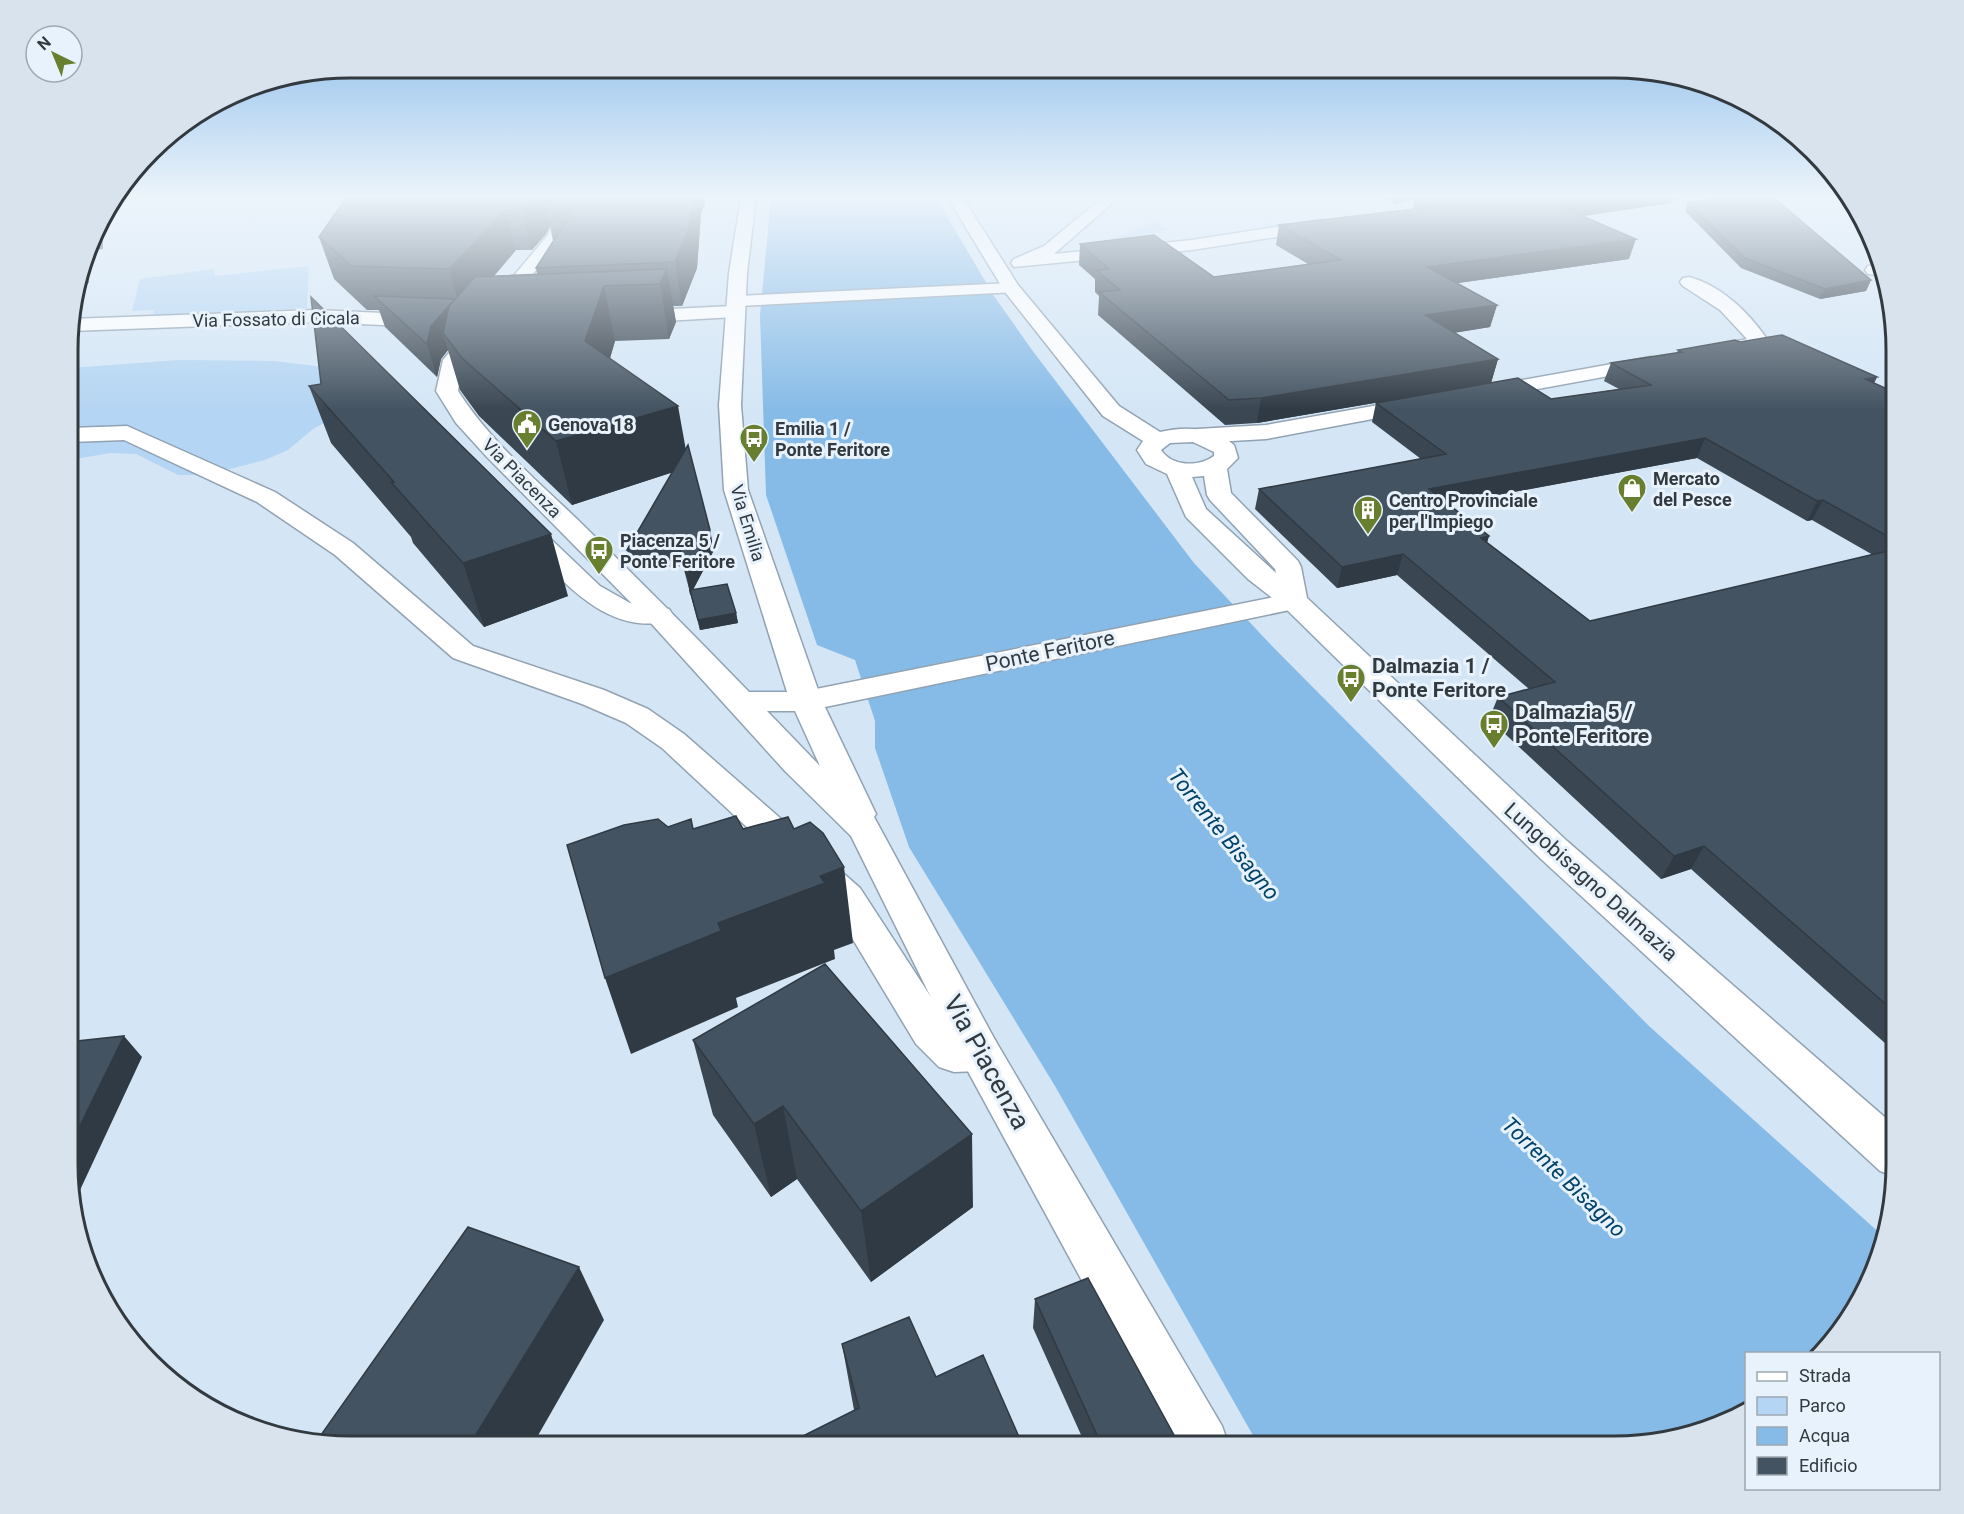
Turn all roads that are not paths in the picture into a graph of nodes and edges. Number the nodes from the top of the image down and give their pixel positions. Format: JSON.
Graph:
{"nodes":[{"id":1,"x":525,"y":269,"type":"edge"},
{"id":2,"x":740,"y":269,"type":"edge"},
{"id":3,"x":993,"y":269,"type":"edge"},
{"id":4,"x":1024,"y":269,"type":"edge"},
{"id":5,"x":1689,"y":282,"type":"dead end"},
{"id":6,"x":1035,"y":284,"type":"dead end"},
{"id":7,"x":1003,"y":288,"type":"junction"},
{"id":8,"x":736,"y":306,"type":"junction"},
{"id":9,"x":1056,"y":312,"type":"dead end"},
{"id":10,"x":609,"y":318,"type":"edge"},
{"id":11,"x":441,"y":321,"type":"edge"},
{"id":12,"x":506,"y":322,"type":"edge"},
{"id":13,"x":474,"y":323,"type":"junction"},
{"id":14,"x":79,"y":326,"type":"edge"},
{"id":15,"x":1697,"y":355,"type":"edge"},
{"id":16,"x":1674,"y":359,"type":"edge"},
{"id":17,"x":1463,"y":396,"type":"edge"},
{"id":18,"x":1440,"y":400,"type":"edge"},
{"id":19,"x":1266,"y":432,"type":"junction"},
{"id":20,"x":78,"y":435,"type":"edge"},
{"id":21,"x":1189,"y":435,"type":"junction"},
{"id":22,"x":1157,"y":440,"type":"junction"},
{"id":23,"x":1221,"y":462,"type":"junction"},
{"id":24,"x":1176,"y":468,"type":"junction"},
{"id":25,"x":514,"y":518,"type":"edge"},
{"id":26,"x":1294,"y":601,"type":"junction"},
{"id":27,"x":659,"y":615,"type":"junction"},
{"id":28,"x":806,"y":701,"type":"junction"},
{"id":29,"x":740,"y":702,"type":"junction"},
{"id":30,"x":866,"y":829,"type":"junction"},
{"id":31,"x":981,"y":1053,"type":"junction"},
{"id":32,"x":1886,"y":1147,"type":"edge"},
{"id":33,"x":1196,"y":1436,"type":"edge"}],
"edges":[{"from":1,"to":13,"type":"main road","name":"Via Piacenza"},
{"from":2,"to":8,"type":"main road","name":"Via Emilia"},
{"from":3,"to":7,"type":"main road"},
{"from":4,"to":6,"type":"main road"},
{"from":5,"to":15,"type":"main road"},
{"from":7,"to":8,"type":"main road"},
{"from":7,"to":22,"type":"main road"},
{"from":8,"to":10,"type":"main road"},
{"from":8,"to":28,"type":"main road","name":"Via Emilia"},
{"from":9,"to":21,"type":"main road"},
{"from":11,"to":14,"type":"main road","name":"Via Fossato di Cicala"},
{"from":12,"to":13,"type":"main road"},
{"from":13,"to":27,"type":"main road","name":"Via Piacenza"},
{"from":16,"to":17,"type":"main road"},
{"from":18,"to":19,"type":"main road"},
{"from":19,"to":21,"type":"main road"},
{"from":19,"to":23,"type":"main road"},
{"from":20,"to":31,"type":"main road"},
{"from":21,"to":22,"type":"main road"},
{"from":21,"to":23,"type":"main road"},
{"from":22,"to":24,"type":"main road"},
{"from":23,"to":24,"type":"main road"},
{"from":23,"to":26,"type":"main road"},
{"from":24,"to":26,"type":"main road","name":"Lungobisagno Dalmazia"},
{"from":25,"to":27,"type":"main road","name":"Via Piacenza"},
{"from":26,"to":28,"type":"main road","name":"Ponte Feritore"},
{"from":26,"to":32,"type":"main road","name":"Lungobisagno Dalmazia"},
{"from":27,"to":29,"type":"main road","name":"Via Piacenza"},
{"from":28,"to":29,"type":"main road"},
{"from":28,"to":30,"type":"main road","name":"Via Emilia"},
{"from":29,"to":30,"type":"main road","name":"Via Piacenza"},
{"from":30,"to":31,"type":"main road","name":"Via Piacenza"},
{"from":31,"to":33,"type":"main road","name":"Via Piacenza"}]}
